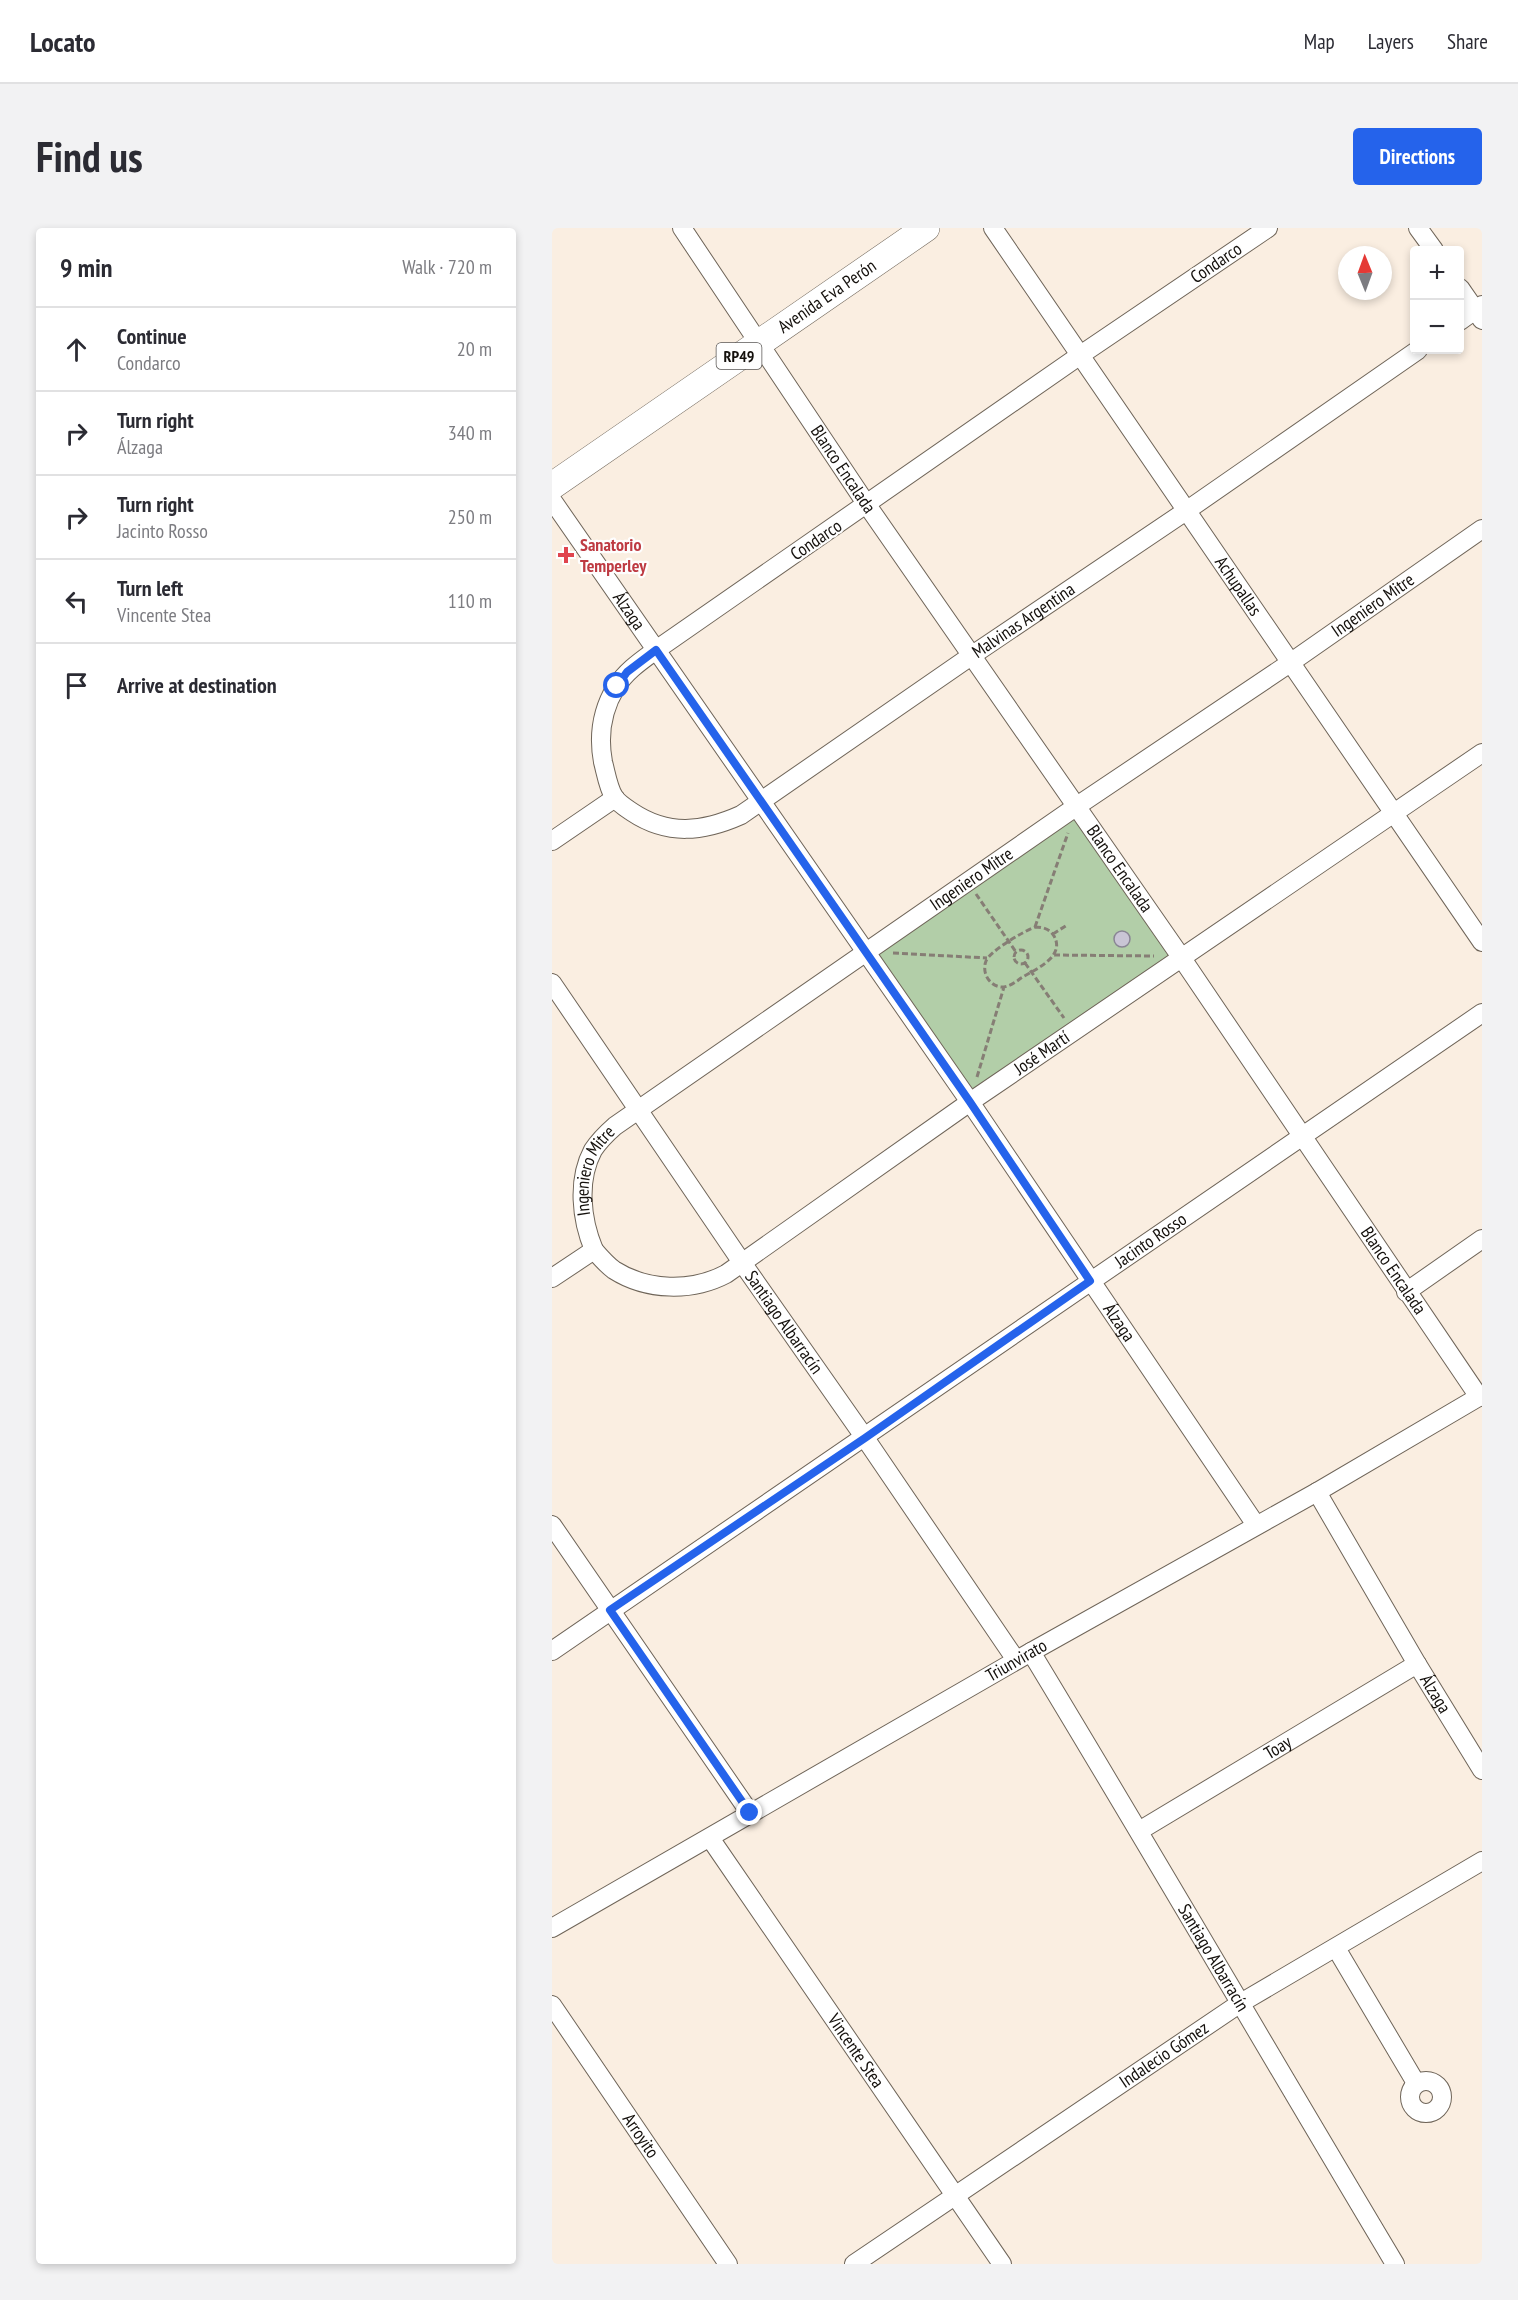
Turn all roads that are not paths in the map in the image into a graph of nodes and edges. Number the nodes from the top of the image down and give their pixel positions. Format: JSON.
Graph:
{"nodes":[{"id":1,"x":682,"y":228,"type":"edge"},
{"id":2,"x":926,"y":228,"type":"edge"},
{"id":3,"x":993,"y":228,"type":"edge"},
{"id":4,"x":1268,"y":228,"type":"edge"},
{"id":5,"x":1418,"y":228,"type":"edge"},
{"id":6,"x":1431,"y":246,"type":"edge"},
{"id":7,"x":1464,"y":293,"type":"edge"},
{"id":8,"x":1480,"y":312,"type":"edge"},
{"id":9,"x":1464,"y":319,"type":"edge"},
{"id":10,"x":760,"y":342,"type":"junction"},
{"id":11,"x":1412,"y":354,"type":"edge"},
{"id":12,"x":1079,"y":356,"type":"junction"},
{"id":13,"x":552,"y":486,"type":"edge"},
{"id":14,"x":552,"y":500,"type":"edge"},
{"id":15,"x":867,"y":505,"type":"junction"},
{"id":16,"x":1186,"y":511,"type":"junction"},
{"id":17,"x":1482,"y":529,"type":"edge"},
{"id":18,"x":656,"y":650,"type":"junction"},
{"id":19,"x":971,"y":656,"type":"junction"},
{"id":20,"x":1290,"y":663,"type":"junction"},
{"id":21,"x":1482,"y":753,"type":"edge"},
{"id":22,"x":615,"y":798,"type":"junction"},
{"id":23,"x":762,"y":801,"type":"junction"},
{"id":24,"x":1077,"y":806,"type":"junction"},
{"id":25,"x":1394,"y":813,"type":"junction"},
{"id":26,"x":552,"y":841,"type":"edge"},
{"id":27,"x":1482,"y":942,"type":"edge"},
{"id":28,"x":865,"y":952,"type":"junction"},
{"id":29,"x":1181,"y":957,"type":"junction"},
{"id":30,"x":552,"y":983,"type":"edge"},
{"id":31,"x":1482,"y":1013,"type":"edge"},
{"id":32,"x":970,"y":1102,"type":"junction"},
{"id":33,"x":639,"y":1108,"type":"junction"},
{"id":34,"x":1302,"y":1135,"type":"junction"},
{"id":35,"x":1482,"y":1239,"type":"edge"},
{"id":36,"x":594,"y":1250,"type":"junction"},
{"id":37,"x":743,"y":1264,"type":"junction"},
{"id":38,"x":552,"y":1278,"type":"edge"},
{"id":39,"x":1090,"y":1281,"type":"junction"},
{"id":40,"x":1406,"y":1292,"type":"junction"},
{"id":41,"x":1481,"y":1396,"type":"edge"},
{"id":42,"x":865,"y":1438,"type":"junction"},
{"id":43,"x":1317,"y":1492,"type":"junction"},
{"id":44,"x":552,"y":1525,"type":"edge"},
{"id":45,"x":1256,"y":1525,"type":"junction"},
{"id":46,"x":610,"y":1610,"type":"junction"},
{"id":47,"x":552,"y":1651,"type":"edge"},
{"id":48,"x":1024,"y":1656,"type":"junction"},
{"id":49,"x":1417,"y":1664,"type":"junction"},
{"id":50,"x":1482,"y":1770,"type":"edge"},
{"id":51,"x":750,"y":1813,"type":"junction"},
{"id":52,"x":1139,"y":1831,"type":"junction"},
{"id":53,"x":710,"y":1838,"type":"junction"},
{"id":54,"x":1482,"y":1861,"type":"edge"},
{"id":55,"x":552,"y":1928,"type":"edge"},
{"id":56,"x":1336,"y":1948,"type":"junction"},
{"id":57,"x":1239,"y":2004,"type":"junction"},
{"id":58,"x":552,"y":2005,"type":"edge"},
{"id":59,"x":1416,"y":2083,"type":"dead end"},
{"id":60,"x":955,"y":2196,"type":"junction"},
{"id":61,"x":728,"y":2264,"type":"edge"},
{"id":62,"x":854,"y":2264,"type":"edge"},
{"id":63,"x":1002,"y":2264,"type":"edge"},
{"id":64,"x":1395,"y":2264,"type":"edge"}],
"edges":[{"from":1,"to":10,"type":"street","name":"Blanco Encalada"},
{"from":2,"to":10,"type":"main road","name":"Avenida Eva Perón","number":"RP49"},
{"from":3,"to":12,"type":"street","name":"Achupallas"},
{"from":4,"to":12,"type":"street","name":"Condarco"},
{"from":5,"to":6,"type":"street"},
{"from":7,"to":8,"type":"street"},
{"from":8,"to":9,"type":"street"},
{"from":10,"to":13,"type":"main road","name":"Avenida Eva Perón","number":"RP49"},
{"from":10,"to":15,"type":"street","name":"Blanco Encalada"},
{"from":11,"to":16,"type":"street","name":"Malvinas Argentina"},
{"from":12,"to":15,"type":"street","name":"Condarco"},
{"from":12,"to":16,"type":"street","name":"Achupallas"},
{"from":14,"to":18,"type":"street","name":"Álzaga"},
{"from":15,"to":18,"type":"street","name":"Condarco"},
{"from":15,"to":19,"type":"street","name":"Blanco Encalada"},
{"from":16,"to":19,"type":"street","name":"Malvinas Argentina"},
{"from":16,"to":20,"type":"street","name":"Achupallas"},
{"from":17,"to":20,"type":"street","name":"Ingeniero Mitre"},
{"from":18,"to":22,"type":"street","name":"Condarco"},
{"from":18,"to":23,"type":"street","name":"Álzaga"},
{"from":19,"to":23,"type":"street","name":"Malvinas Argentina"},
{"from":19,"to":24,"type":"street","name":"Blanco Encalada"},
{"from":20,"to":24,"type":"street","name":"Ingeniero Mitre"},
{"from":20,"to":25,"type":"street","name":"Achupallas"},
{"from":21,"to":25,"type":"street","name":"José Martí"},
{"from":22,"to":23,"type":"street","name":"Malvinas Argentina"},
{"from":22,"to":26,"type":"street"},
{"from":23,"to":28,"type":"street","name":"Álzaga"},
{"from":24,"to":28,"type":"street","name":"Ingeniero Mitre"},
{"from":24,"to":29,"type":"street","name":"Blanco Encalada"},
{"from":25,"to":27,"type":"street","name":"Achupallas"},
{"from":25,"to":29,"type":"street","name":"José Martí"},
{"from":28,"to":32,"type":"street","name":"Álzaga"},
{"from":28,"to":33,"type":"street","name":"Ingeniero Mitre"},
{"from":29,"to":32,"type":"street","name":"José Martí"},
{"from":29,"to":34,"type":"street","name":"Blanco Encalada"},
{"from":30,"to":33,"type":"street","name":"Santiago Albarracín"},
{"from":31,"to":34,"type":"street","name":"Jacinto Rosso"},
{"from":32,"to":37,"type":"street","name":"José Martí"},
{"from":32,"to":39,"type":"street","name":"Álzaga"},
{"from":33,"to":36,"type":"street","name":"Ingeniero Mitre"},
{"from":33,"to":37,"type":"street","name":"Santiago Albarracín"},
{"from":34,"to":39,"type":"street","name":"Jacinto Rosso"},
{"from":34,"to":40,"type":"street","name":"Blanco Encalada"},
{"from":35,"to":40,"type":"street"},
{"from":36,"to":37,"type":"street","name":"José Martí"},
{"from":36,"to":38,"type":"street"},
{"from":37,"to":42,"type":"street","name":"Santiago Albarracín"},
{"from":39,"to":42,"type":"street","name":"Jacinto Rosso"},
{"from":39,"to":45,"type":"street","name":"Álzaga"},
{"from":40,"to":41,"type":"street","name":"Blanco Encalada"},
{"from":41,"to":43,"type":"street","name":"Triunvirato"},
{"from":42,"to":46,"type":"street","name":"Jacinto Rosso"},
{"from":42,"to":48,"type":"street","name":"Santiago Albarracín"},
{"from":43,"to":45,"type":"street","name":"Triunvirato"},
{"from":43,"to":49,"type":"street","name":"Álzaga"},
{"from":44,"to":46,"type":"street"},
{"from":45,"to":48,"type":"street","name":"Triunvirato"},
{"from":46,"to":47,"type":"street","name":"Jacinto Rosso"},
{"from":46,"to":51,"type":"street"},
{"from":48,"to":51,"type":"street","name":"Triunvirato"},
{"from":48,"to":52,"type":"street","name":"Santiago Albarracín"},
{"from":49,"to":50,"type":"street","name":"Álzaga"},
{"from":49,"to":52,"type":"street","name":"Toay"},
{"from":51,"to":53,"type":"street","name":"Triunvirato"},
{"from":52,"to":57,"type":"street","name":"Santiago Albarracín"},
{"from":53,"to":55,"type":"street","name":"Triunvirato"},
{"from":53,"to":60,"type":"street","name":"Vincente Stea"},
{"from":54,"to":56,"type":"street","name":"Indalecio Gómez"},
{"from":56,"to":57,"type":"street","name":"Indalecio Gómez"},
{"from":56,"to":59,"type":"street"},
{"from":57,"to":60,"type":"street","name":"Indalecio Gómez"},
{"from":57,"to":64,"type":"street","name":"Santiago Albarracín"},
{"from":58,"to":61,"type":"street","name":"Arroyito"},
{"from":60,"to":62,"type":"street","name":"Indalecio Gómez"},
{"from":60,"to":63,"type":"street","name":"Vincente Stea"}]}
